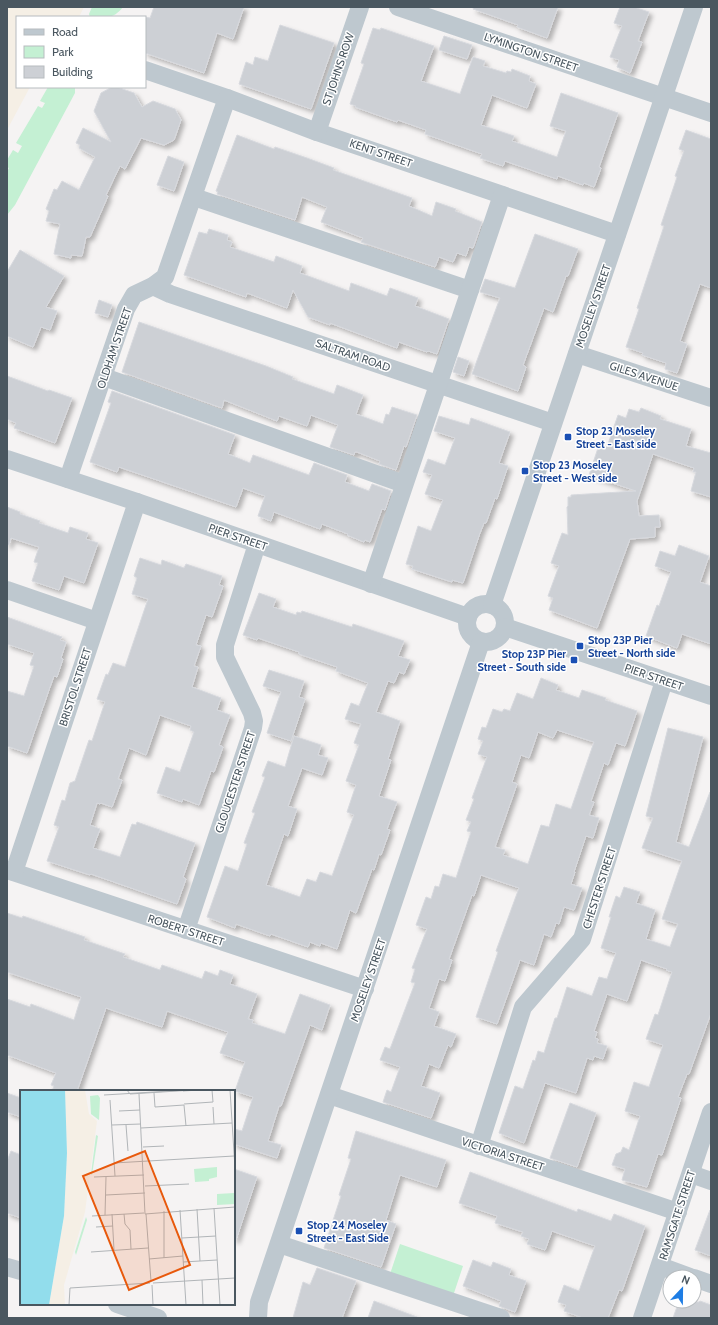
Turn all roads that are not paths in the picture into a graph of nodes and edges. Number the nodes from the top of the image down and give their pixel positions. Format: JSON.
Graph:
{"nodes":[{"id":1,"x":360,"y":7,"type":"edge"},
{"id":2,"x":398,"y":7,"type":"edge"},
{"id":3,"x":694,"y":7,"type":"edge"},
{"id":4,"x":146,"y":70,"type":"edge"},
{"id":5,"x":664,"y":97,"type":"junction"},
{"id":6,"x":227,"y":98,"type":"junction"},
{"id":7,"x":711,"y":112,"type":"edge"},
{"id":8,"x":317,"y":132,"type":"junction"},
{"id":9,"x":502,"y":195,"type":"junction"},
{"id":10,"x":194,"y":197,"type":"junction"},
{"id":11,"x":617,"y":234,"type":"junction"},
{"id":12,"x":153,"y":286,"type":"junction"},
{"id":13,"x":470,"y":290,"type":"junction"},
{"id":14,"x":577,"y":354,"type":"junction"},
{"id":15,"x":104,"y":378,"type":"junction"},
{"id":16,"x":438,"y":384,"type":"junction"},
{"id":17,"x":711,"y":398,"type":"edge"},
{"id":18,"x":553,"y":423,"type":"junction"},
{"id":19,"x":7,"y":459,"type":"edge"},
{"id":20,"x":68,"y":479,"type":"junction"},
{"id":21,"x":404,"y":484,"type":"junction"},
{"id":22,"x":137,"y":502,"type":"junction"},
{"id":23,"x":257,"y":544,"type":"junction"},
{"id":24,"x":371,"y":584,"type":"junction"},
{"id":25,"x":7,"y":590,"type":"edge"},
{"id":26,"x":492,"y":605,"type":"junction"},
{"id":27,"x":468,"y":617,"type":"junction"},
{"id":28,"x":97,"y":621,"type":"junction"},
{"id":29,"x":505,"y":627,"type":"junction"},
{"id":30,"x":481,"y":642,"type":"junction"},
{"id":31,"x":664,"y":681,"type":"junction"},
{"id":32,"x":711,"y":696,"type":"edge"},
{"id":33,"x":10,"y":871,"type":"edge"},
{"id":34,"x":186,"y":930,"type":"junction"},
{"id":35,"x":364,"y":989,"type":"junction"},
{"id":36,"x":329,"y":1095,"type":"junction"},
{"id":37,"x":711,"y":1112,"type":"edge"},
{"id":38,"x":479,"y":1146,"type":"junction"},
{"id":39,"x":691,"y":1174,"type":"junction"},
{"id":40,"x":711,"y":1181,"type":"edge"},
{"id":41,"x":678,"y":1212,"type":"junction"},
{"id":42,"x":279,"y":1244,"type":"junction"},
{"id":43,"x":660,"y":1266,"type":"junction"},
{"id":44,"x":7,"y":1267,"type":"edge"},
{"id":45,"x":668,"y":1269,"type":"edge"},
{"id":46,"x":20,"y":1272,"type":"edge"},
{"id":47,"x":120,"y":1305,"type":"edge"},
{"id":48,"x":158,"y":1318,"type":"edge"},
{"id":49,"x":258,"y":1318,"type":"edge"},
{"id":50,"x":501,"y":1318,"type":"edge"},
{"id":51,"x":642,"y":1318,"type":"edge"}],
"edges":[{"from":1,"to":8,"type":"street","name":"ST JOHNS ROW"},
{"from":2,"to":5,"type":"street","name":"LYMINGTON STREET"},
{"from":3,"to":5,"type":"street","name":"MOSELEY STREET"},
{"from":4,"to":6,"type":"street","name":"KENT STREET"},
{"from":5,"to":7,"type":"street","name":"LYMINGTON STREET"},
{"from":5,"to":11,"type":"street","name":"MOSELEY STREET"},
{"from":6,"to":8,"type":"street","name":"KENT STREET"},
{"from":6,"to":10,"type":"street","name":"OLDHAM STREET"},
{"from":8,"to":9,"type":"street","name":"KENT STREET"},
{"from":9,"to":11,"type":"street","name":"KENT STREET"},
{"from":9,"to":13,"type":"street"},
{"from":10,"to":12,"type":"street","name":"OLDHAM STREET"},
{"from":10,"to":13,"type":"street"},
{"from":11,"to":14,"type":"street","name":"MOSELEY STREET"},
{"from":12,"to":15,"type":"street","name":"OLDHAM STREET"},
{"from":12,"to":16,"type":"street","name":"SALTRAM ROAD"},
{"from":13,"to":16,"type":"street"},
{"from":14,"to":17,"type":"street","name":"GILES AVENUE"},
{"from":14,"to":18,"type":"street","name":"MOSELEY STREET"},
{"from":15,"to":20,"type":"street","name":"OLDHAM STREET"},
{"from":15,"to":21,"type":"street"},
{"from":16,"to":18,"type":"street","name":"SALTRAM ROAD"},
{"from":16,"to":21,"type":"street"},
{"from":18,"to":26,"type":"street","name":"MOSELEY STREET"},
{"from":19,"to":20,"type":"street","name":"PIER STREET"},
{"from":20,"to":22,"type":"street","name":"PIER STREET"},
{"from":21,"to":24,"type":"street"},
{"from":22,"to":23,"type":"street","name":"PIER STREET"},
{"from":22,"to":28,"type":"street","name":"BRISTOL STREET"},
{"from":23,"to":24,"type":"street","name":"PIER STREET"},
{"from":23,"to":34,"type":"street","name":"GLOUCESTER STREET"},
{"from":24,"to":27,"type":"street","name":"PIER STREET"},
{"from":25,"to":28,"type":"street"},
{"from":26,"to":27,"type":"street"},
{"from":26,"to":29,"type":"street"},
{"from":27,"to":30,"type":"street"},
{"from":28,"to":33,"type":"street","name":"BRISTOL STREET"},
{"from":29,"to":30,"type":"street"},
{"from":29,"to":31,"type":"street","name":"PIER STREET"},
{"from":30,"to":35,"type":"street","name":"MOSELEY STREET"},
{"from":31,"to":32,"type":"street","name":"PIER STREET"},
{"from":31,"to":38,"type":"street","name":"CHESTER STREET"},
{"from":33,"to":34,"type":"street","name":"ROBERT STREET"},
{"from":34,"to":35,"type":"street","name":"ROBERT STREET"},
{"from":35,"to":36,"type":"street","name":"MOSELEY STREET"},
{"from":36,"to":38,"type":"street","name":"VICTORIA STREET"},
{"from":36,"to":42,"type":"street","name":"MOSELEY STREET"},
{"from":37,"to":39,"type":"street","name":"RAMSGATE STREET"},
{"from":38,"to":41,"type":"street","name":"VICTORIA STREET"},
{"from":39,"to":40,"type":"street"},
{"from":39,"to":41,"type":"street","name":"RAMSGATE STREET"},
{"from":41,"to":43,"type":"street","name":"RAMSGATE STREET"},
{"from":42,"to":49,"type":"street","name":"MOSELEY STREET"},
{"from":42,"to":50,"type":"street"},
{"from":43,"to":45,"type":"street"},
{"from":43,"to":51,"type":"street","name":"RAMSGATE STREET"},
{"from":44,"to":46,"type":"street"},
{"from":47,"to":48,"type":"street"}]}
